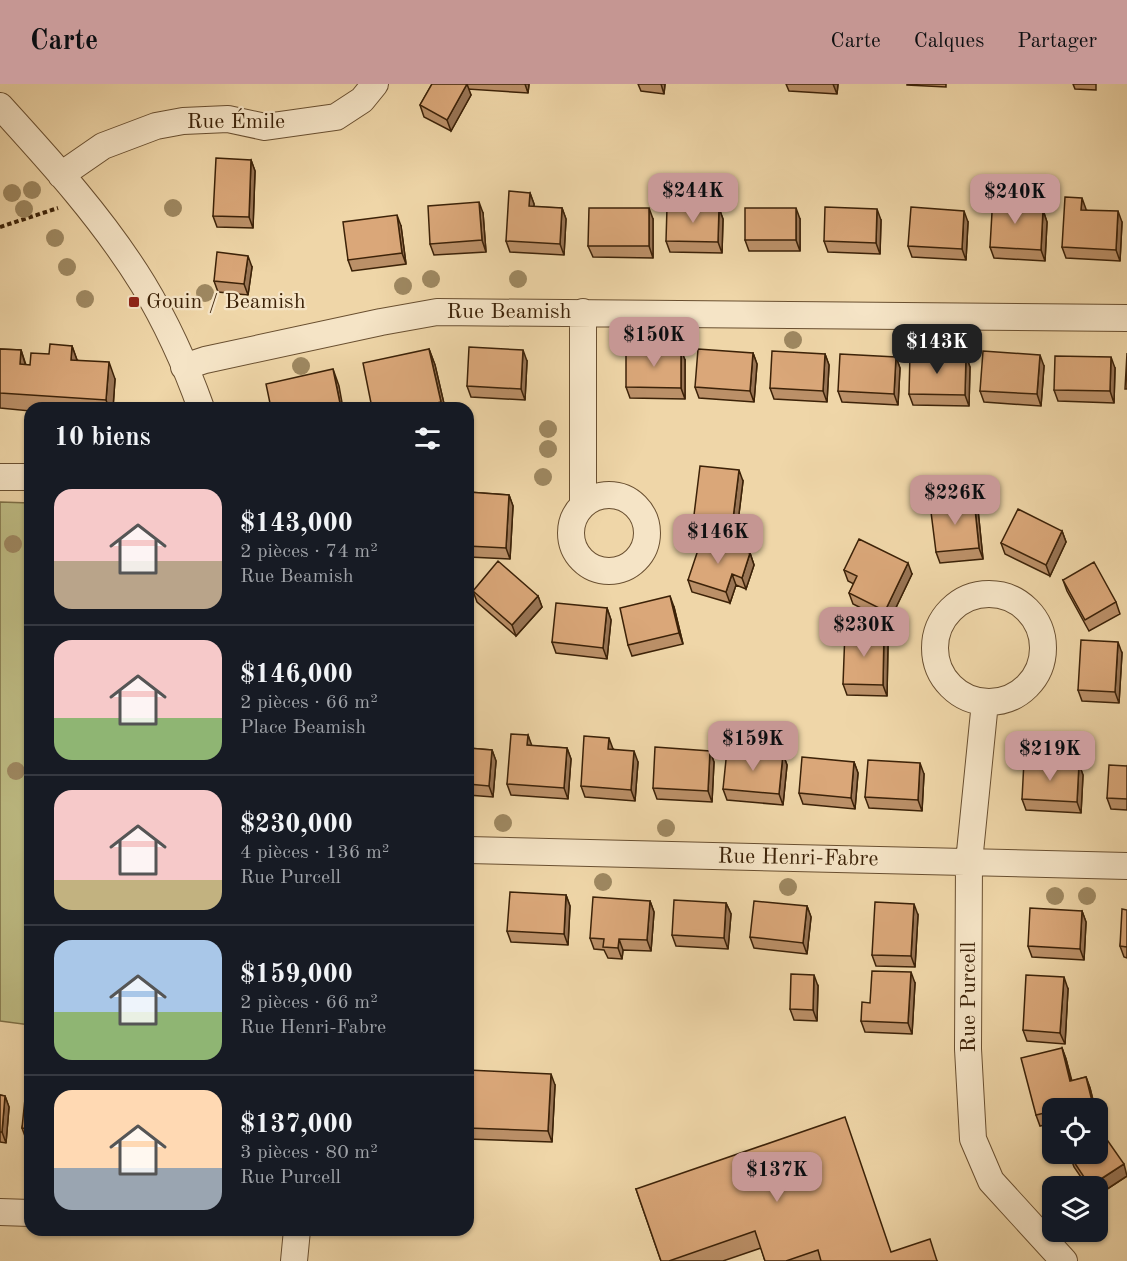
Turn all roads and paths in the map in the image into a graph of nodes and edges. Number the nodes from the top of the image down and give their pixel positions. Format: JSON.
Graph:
{"nodes":[{"id":1,"x":375,"y":84,"type":"edge"},
{"id":2,"x":0,"y":106,"type":"edge"},
{"id":3,"x":61,"y":175,"type":"junction"},
{"id":4,"x":65,"y":206,"type":"dead end"},
{"id":5,"x":0,"y":228,"type":"edge"},
{"id":6,"x":583,"y":312,"type":"junction"},
{"id":7,"x":1127,"y":318,"type":"edge"},
{"id":8,"x":184,"y":367,"type":"junction"},
{"id":9,"x":199,"y":402,"type":"edge"},
{"id":10,"x":0,"y":477,"type":"edge"},
{"id":11,"x":24,"y":477,"type":"edge"},
{"id":12,"x":583,"y":504,"type":"dead end"},
{"id":13,"x":985,"y":702,"type":"junction"},
{"id":14,"x":474,"y":850,"type":"edge"},
{"id":15,"x":969,"y":862,"type":"junction"},
{"id":16,"x":1127,"y":866,"type":"edge"},
{"id":17,"x":0,"y":1212,"type":"edge"},
{"id":18,"x":24,"y":1213,"type":"edge"},
{"id":19,"x":296,"y":1236,"type":"edge"},
{"id":20,"x":294,"y":1261,"type":"edge"},
{"id":21,"x":1064,"y":1261,"type":"edge"}],
"edges":[{"from":1,"to":3,"type":"street","name":"Rue Émile"},
{"from":2,"to":3,"type":"street"},
{"from":3,"to":8,"type":"street"},
{"from":4,"to":5,"type":"path"},
{"from":6,"to":7,"type":"street","name":"Rue Beamish"},
{"from":6,"to":8,"type":"street","name":"Rue Beamish"},
{"from":6,"to":12,"type":"street"},
{"from":8,"to":9,"type":"street"},
{"from":10,"to":11,"type":"street"},
{"from":13,"to":13,"type":"street"},
{"from":13,"to":15,"type":"street","name":"Rue Purcell"},
{"from":14,"to":15,"type":"street","name":"Rue Henri-Fabre"},
{"from":15,"to":16,"type":"street","name":"Rue Henri-Fabre"},
{"from":15,"to":21,"type":"street","name":"Rue Purcell"},
{"from":17,"to":18,"type":"street"},
{"from":19,"to":20,"type":"street"}]}
